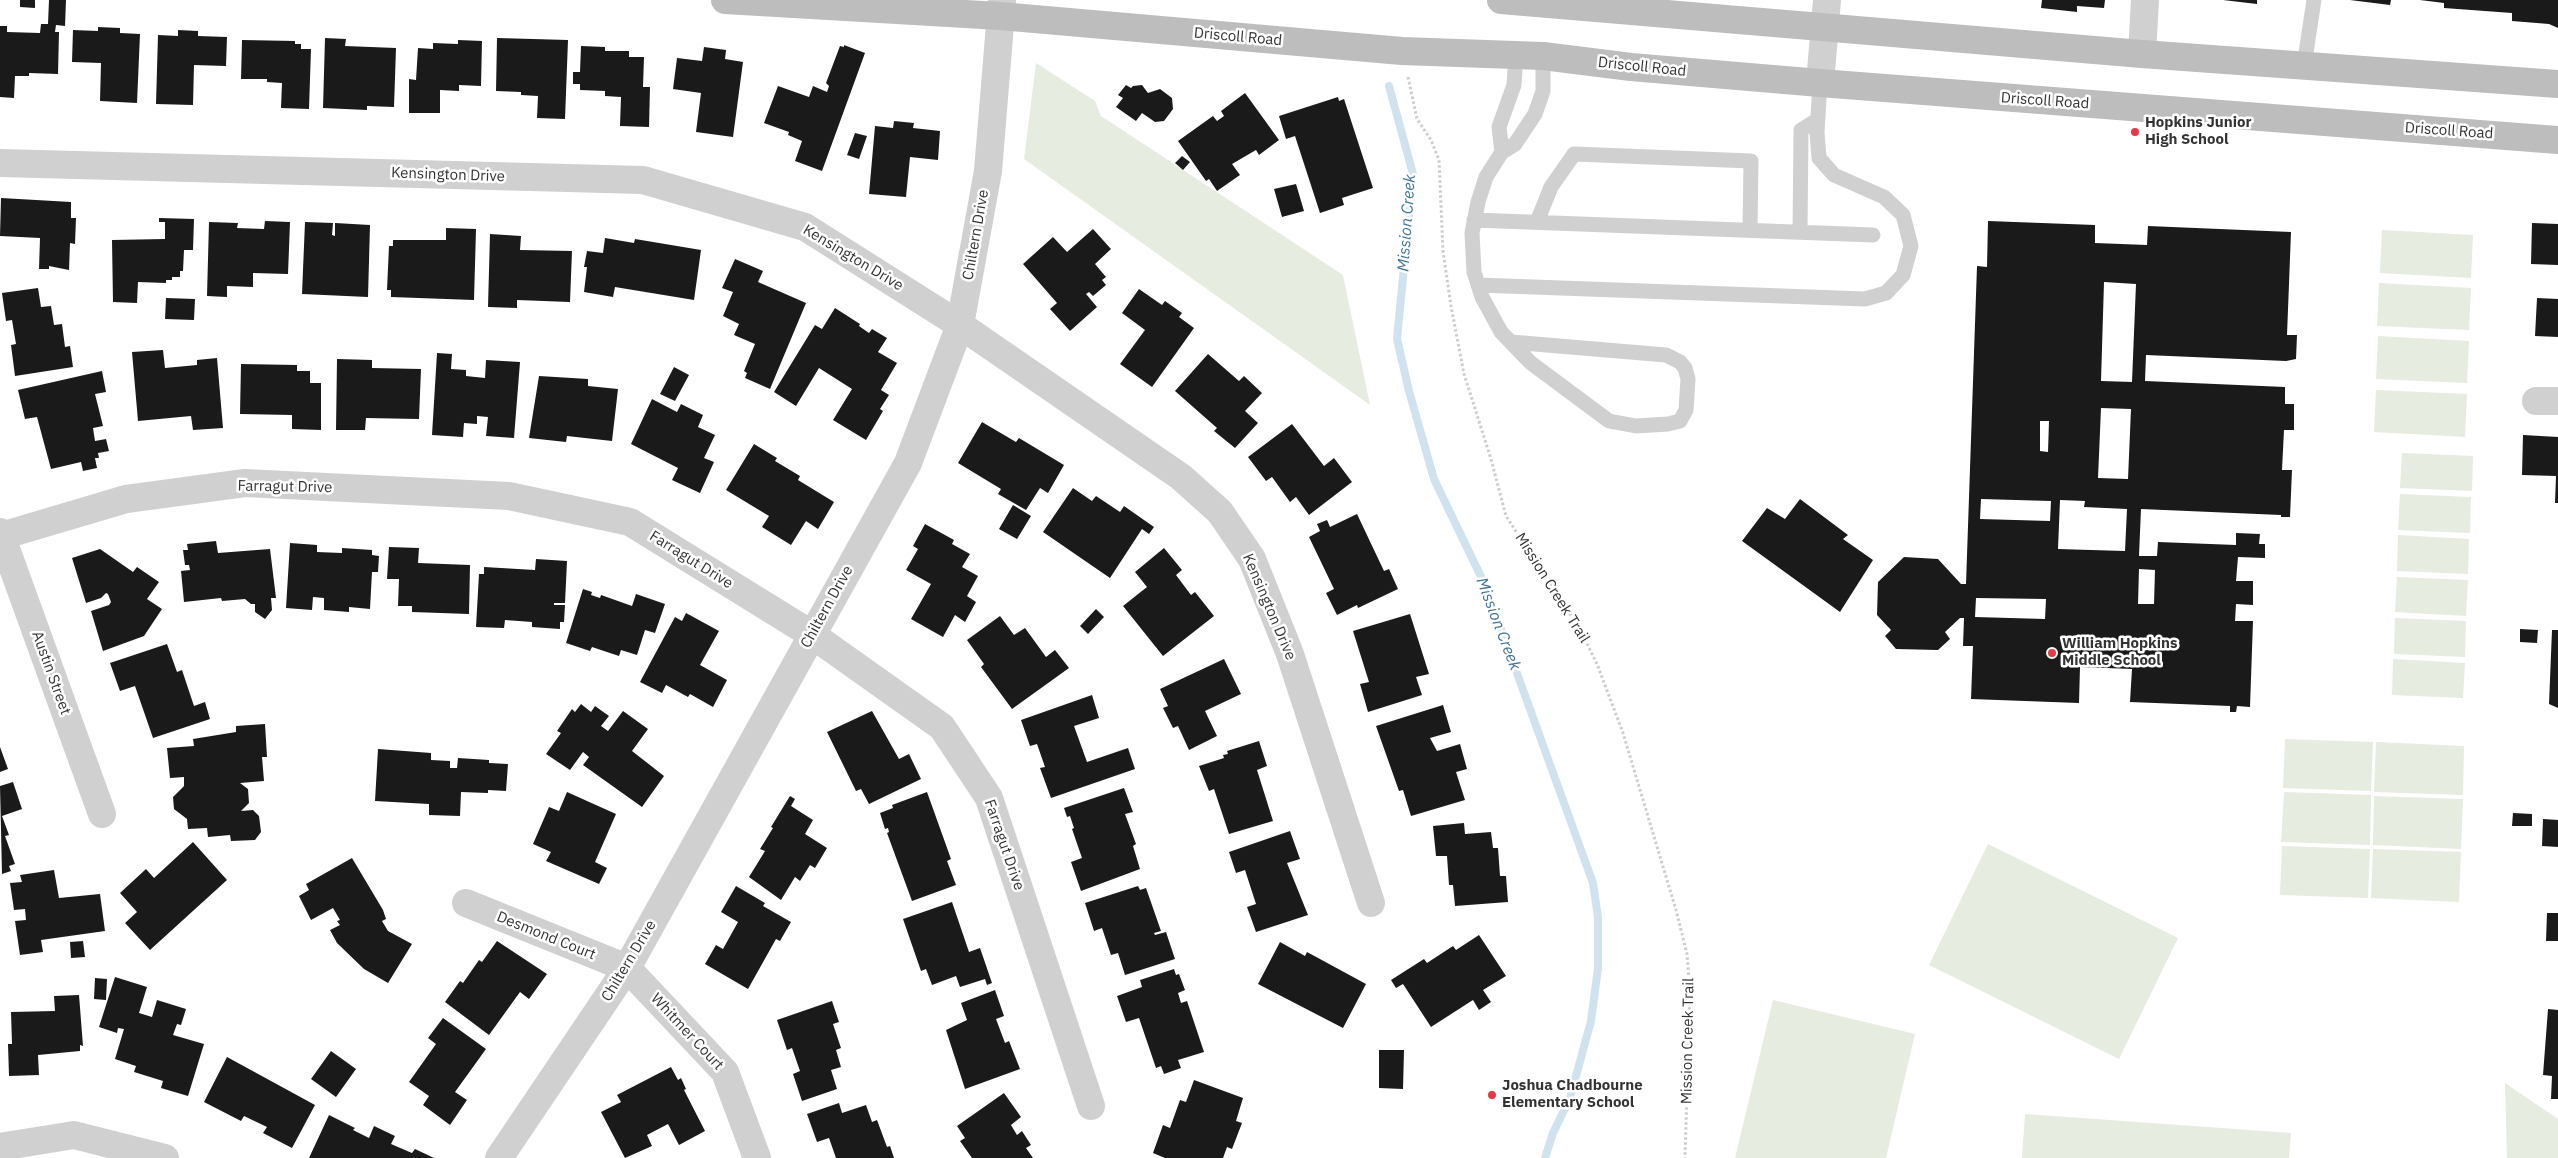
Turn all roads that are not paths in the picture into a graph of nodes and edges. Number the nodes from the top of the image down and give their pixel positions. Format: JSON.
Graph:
{"nodes":[{"id":1,"x":726,"y":0,"type":"edge"},
{"id":2,"x":1501,"y":0,"type":"edge"},
{"id":3,"x":2145,"y":0,"type":"edge"},
{"id":4,"x":2314,"y":0,"type":"edge"},
{"id":5,"x":1001,"y":8,"type":"edge"},
{"id":6,"x":1825,"y":13,"type":"edge"},
{"id":7,"x":2142,"y":54,"type":"junction"},
{"id":8,"x":1516,"y":55,"type":"junction"},
{"id":9,"x":1543,"y":56,"type":"junction"},
{"id":10,"x":2304,"y":66,"type":"junction"},
{"id":11,"x":1820,"y":83,"type":"junction"},
{"id":12,"x":2558,"y":84,"type":"edge"},
{"id":13,"x":1817,"y":120,"type":"junction"},
{"id":14,"x":2558,"y":140,"type":"edge"},
{"id":15,"x":1502,"y":152,"type":"junction"},
{"id":16,"x":0,"y":163,"type":"edge"},
{"id":17,"x":1474,"y":220,"type":"junction"},
{"id":18,"x":1537,"y":222,"type":"junction"},
{"id":19,"x":1750,"y":230,"type":"junction"},
{"id":20,"x":1800,"y":232,"type":"junction"},
{"id":21,"x":1873,"y":235,"type":"dead end"},
{"id":22,"x":1478,"y":285,"type":"junction"},
{"id":23,"x":960,"y":325,"type":"junction"},
{"id":24,"x":1510,"y":342,"type":"junction"},
{"id":25,"x":0,"y":534,"type":"edge"},
{"id":26,"x":811,"y":634,"type":"junction"},
{"id":27,"x":102,"y":814,"type":"dead end"},
{"id":28,"x":466,"y":903,"type":"dead end"},
{"id":29,"x":1371,"y":903,"type":"dead end"},
{"id":30,"x":627,"y":968,"type":"junction"},
{"id":31,"x":1091,"y":1106,"type":"dead end"},
{"id":32,"x":0,"y":1147,"type":"edge"},
{"id":33,"x":165,"y":1158,"type":"edge"},
{"id":34,"x":499,"y":1158,"type":"edge"},
{"id":35,"x":757,"y":1158,"type":"edge"}],
"edges":[{"from":1,"to":5,"type":"street","name":"Driscoll Road"},
{"from":2,"to":6,"type":"street"},
{"from":3,"to":7,"type":"street"},
{"from":4,"to":10,"type":"lane"},
{"from":5,"to":8,"type":"street","name":"Driscoll Road"},
{"from":5,"to":23,"type":"street","name":"Chiltern Drive"},
{"from":6,"to":7,"type":"street"},
{"from":6,"to":11,"type":"street"},
{"from":7,"to":10,"type":"street"},
{"from":8,"to":9,"type":"street","name":"Driscoll Road"},
{"from":8,"to":15,"type":"lane"},
{"from":9,"to":11,"type":"street","name":"Driscoll Road"},
{"from":9,"to":15,"type":"lane"},
{"from":10,"to":12,"type":"street"},
{"from":11,"to":13,"type":"lane"},
{"from":11,"to":14,"type":"street","name":"Driscoll Road"},
{"from":13,"to":20,"type":"lane"},
{"from":13,"to":22,"type":"lane"},
{"from":15,"to":17,"type":"lane"},
{"from":16,"to":23,"type":"street","name":"Kensington Drive"},
{"from":17,"to":18,"type":"lane"},
{"from":17,"to":22,"type":"lane"},
{"from":18,"to":19,"type":"lane"},
{"from":18,"to":19,"type":"lane"},
{"from":19,"to":20,"type":"lane"},
{"from":20,"to":21,"type":"lane"},
{"from":22,"to":24,"type":"lane"},
{"from":23,"to":26,"type":"street","name":"Chiltern Drive"},
{"from":23,"to":29,"type":"street","name":"Kensington Drive"},
{"from":24,"to":24,"type":"lane"},
{"from":25,"to":26,"type":"street","name":"Farragut Drive"},
{"from":25,"to":27,"type":"street","name":"Austin Street"},
{"from":26,"to":30,"type":"street","name":"Chiltern Drive"},
{"from":26,"to":31,"type":"street","name":"Farragut Drive"},
{"from":28,"to":30,"type":"street","name":"Desmond Court"},
{"from":30,"to":34,"type":"street","name":"Chiltern Drive"},
{"from":30,"to":35,"type":"street","name":"Whitmer Court"},
{"from":32,"to":33,"type":"street"}]}
